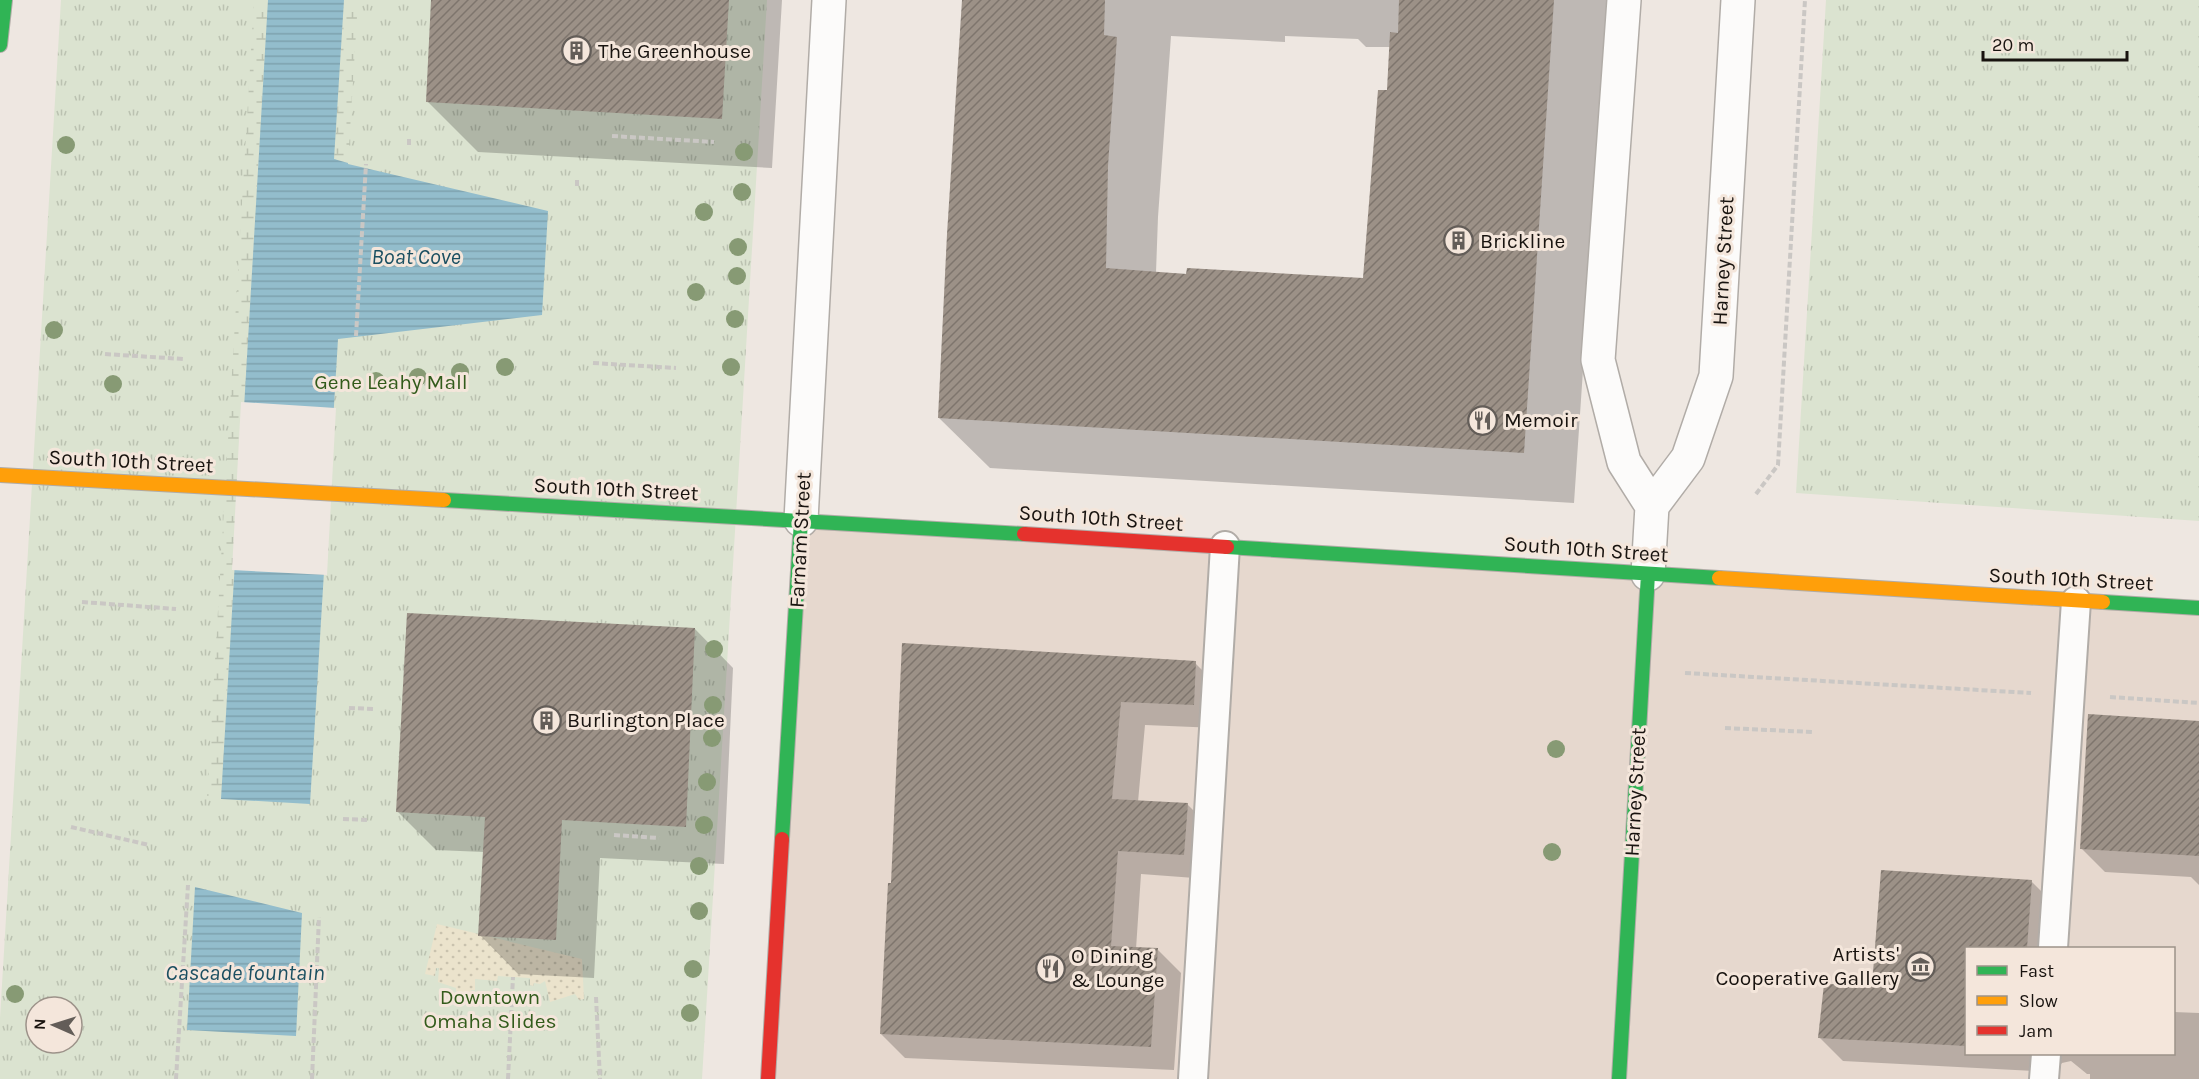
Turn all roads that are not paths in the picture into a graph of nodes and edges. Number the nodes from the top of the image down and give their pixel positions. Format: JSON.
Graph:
{"nodes":[{"id":1,"x":6,"y":0,"type":"edge"},
{"id":2,"x":829,"y":0,"type":"edge"},
{"id":3,"x":1624,"y":0,"type":"edge"},
{"id":4,"x":1738,"y":0,"type":"edge"},
{"id":5,"x":0,"y":45,"type":"edge"},
{"id":6,"x":0,"y":474,"type":"edge"},
{"id":7,"x":1652,"y":506,"type":"junction"},
{"id":8,"x":801,"y":520,"type":"junction"},
{"id":9,"x":1225,"y":546,"type":"junction"},
{"id":10,"x":1648,"y":574,"type":"junction"},
{"id":11,"x":2076,"y":601,"type":"junction"},
{"id":12,"x":2199,"y":608,"type":"edge"},
{"id":13,"x":2053,"y":947,"type":"edge"},
{"id":14,"x":2046,"y":1055,"type":"edge"},
{"id":15,"x":768,"y":1079,"type":"edge"},
{"id":16,"x":1192,"y":1079,"type":"edge"},
{"id":17,"x":1619,"y":1079,"type":"edge"},
{"id":18,"x":2044,"y":1079,"type":"edge"}],
"edges":[{"from":1,"to":5,"type":"main road"},
{"from":2,"to":8,"type":"street","name":"Farnam Street"},
{"from":3,"to":7,"type":"street"},
{"from":4,"to":7,"type":"street","name":"Harney Street"},
{"from":6,"to":8,"type":"main road","name":"South 10th Street"},
{"from":7,"to":10,"type":"street","name":"Harney Street"},
{"from":8,"to":9,"type":"main road","name":"South 10th Street"},
{"from":8,"to":15,"type":"main road","name":"Farnam Street"},
{"from":9,"to":10,"type":"main road","name":"South 10th Street"},
{"from":9,"to":16,"type":"lane"},
{"from":10,"to":11,"type":"main road","name":"South 10th Street"},
{"from":10,"to":17,"type":"main road","name":"Harney Street"},
{"from":11,"to":12,"type":"main road","name":"South 10th Street"},
{"from":11,"to":13,"type":"lane"},
{"from":14,"to":18,"type":"lane"}]}
